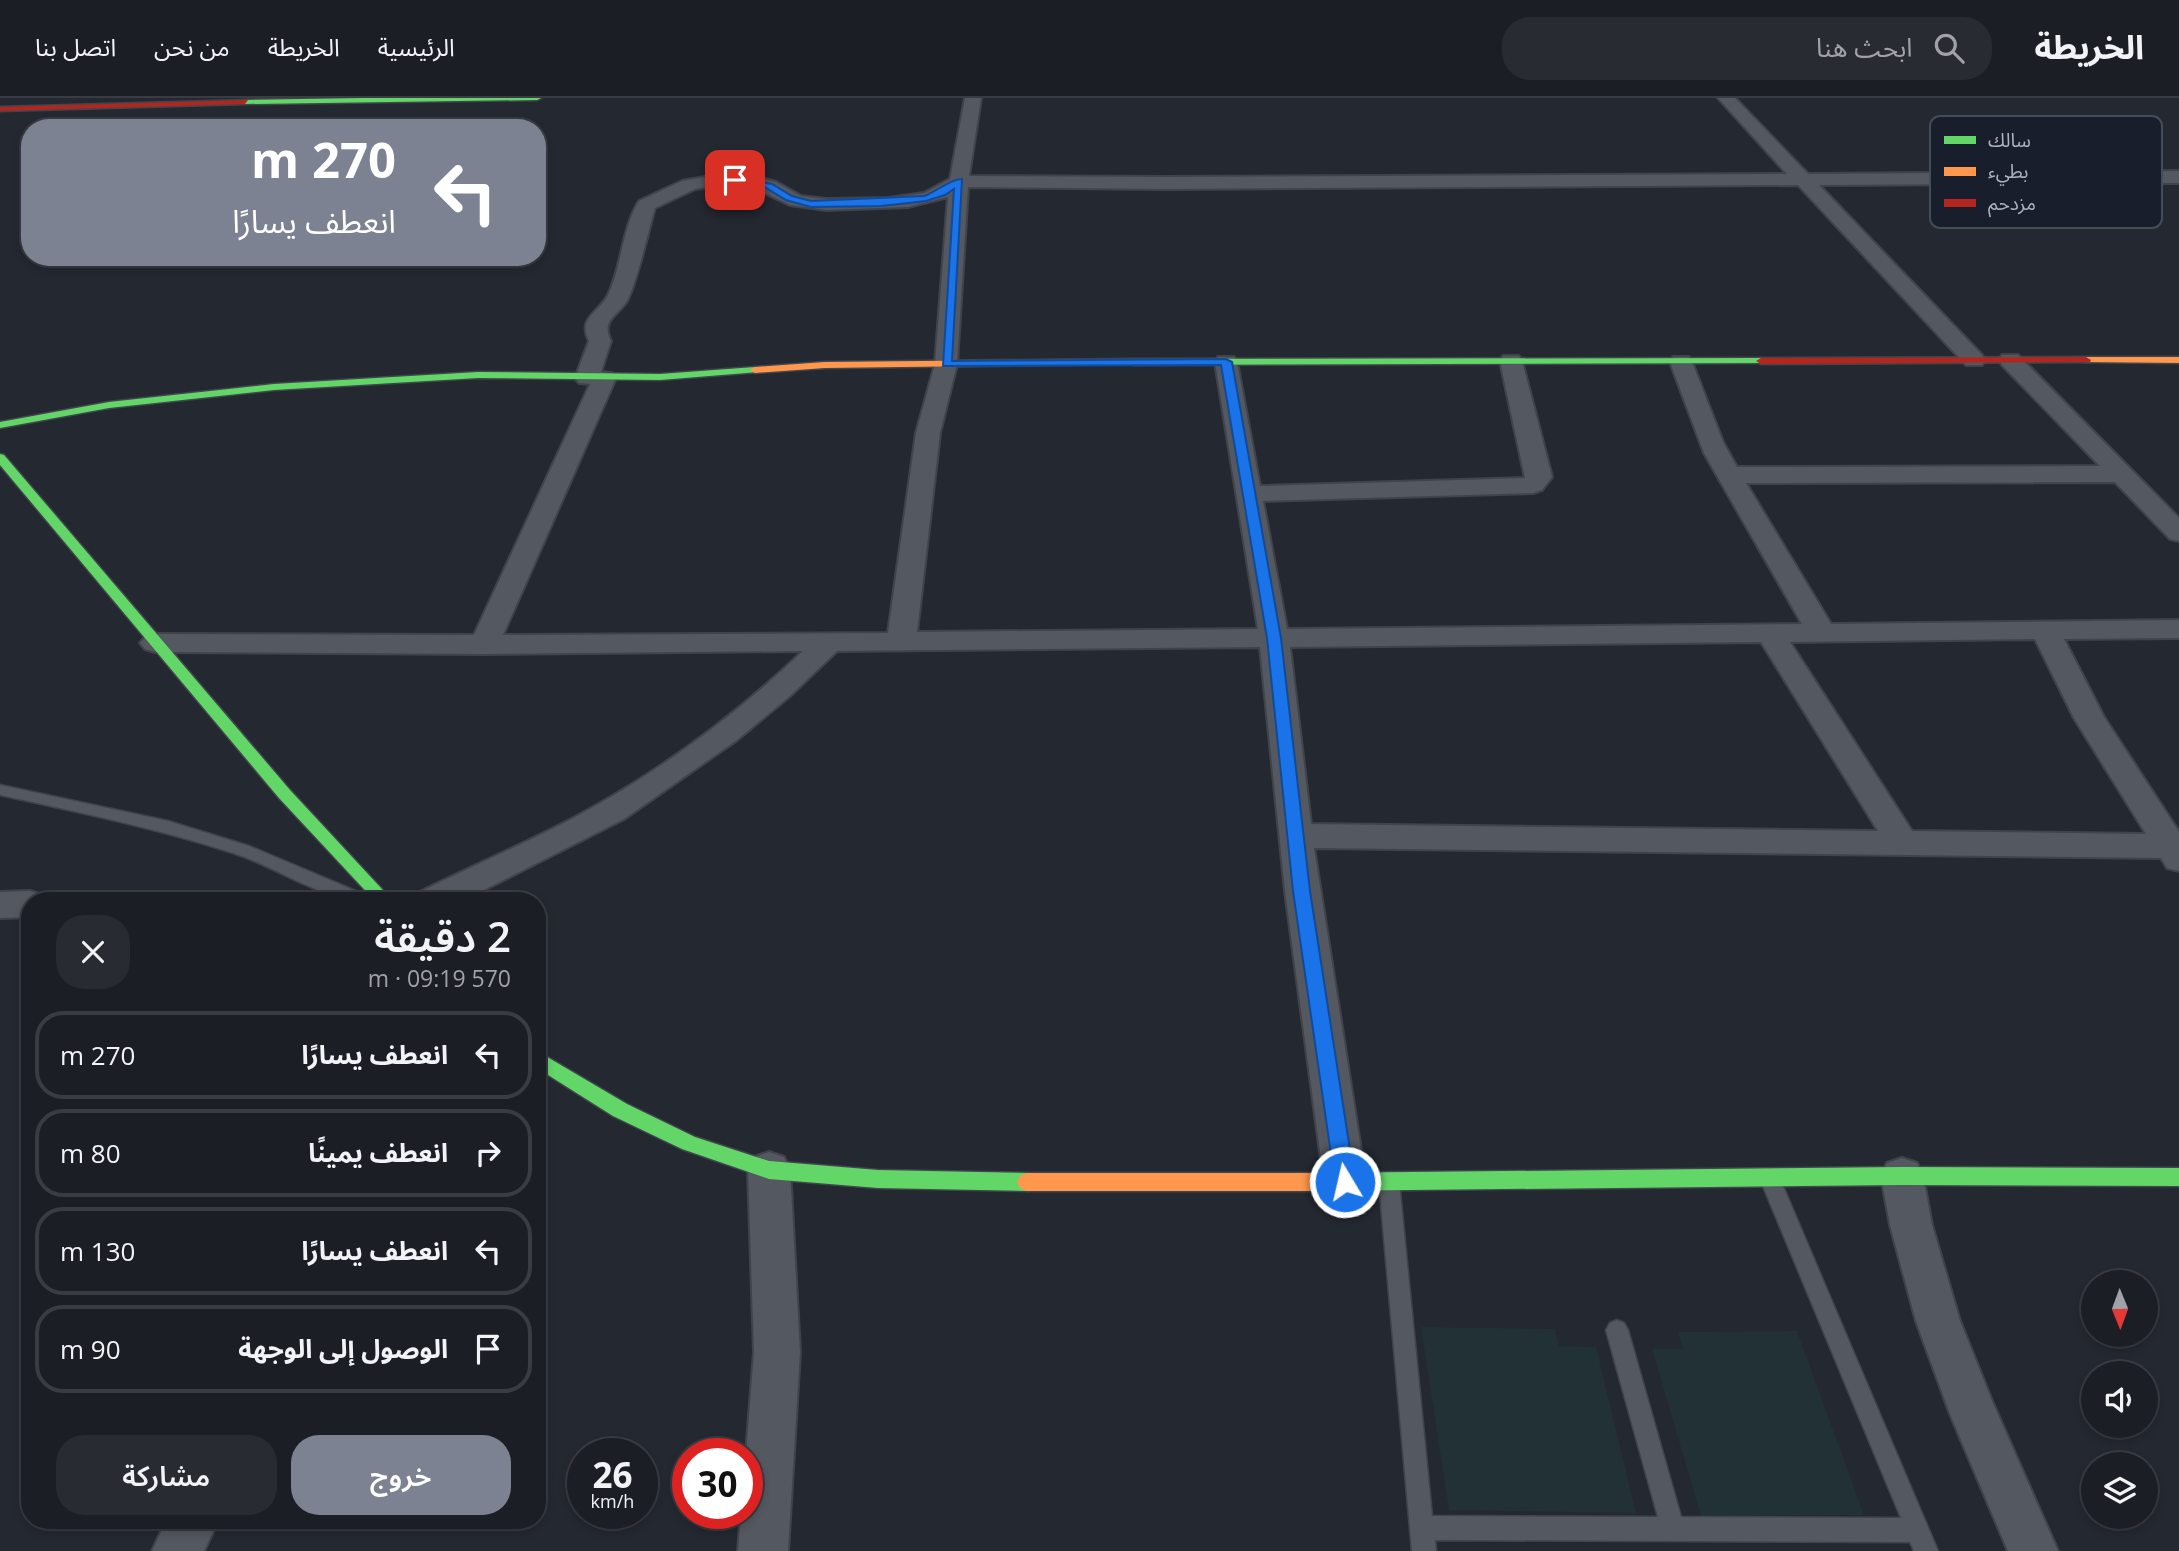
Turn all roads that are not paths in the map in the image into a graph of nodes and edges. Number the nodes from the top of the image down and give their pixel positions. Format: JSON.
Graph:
{"nodes":[{"id":1,"x":537,"y":98,"type":"edge"},
{"id":2,"x":973,"y":98,"type":"edge"},
{"id":3,"x":1727,"y":98,"type":"edge"},
{"id":4,"x":0,"y":109,"type":"edge"},
{"id":5,"x":1930,"y":178,"type":"edge"},
{"id":6,"x":1803,"y":179,"type":"junction"},
{"id":7,"x":959,"y":181,"type":"junction"},
{"id":8,"x":1974,"y":360,"type":"junction"},
{"id":9,"x":2010,"y":360,"type":"junction"},
{"id":10,"x":2179,"y":360,"type":"edge"},
{"id":11,"x":1511,"y":361,"type":"junction"},
{"id":12,"x":1226,"y":362,"type":"junction"},
{"id":13,"x":1681,"y":362,"type":"junction"},
{"id":14,"x":946,"y":364,"type":"junction"},
{"id":15,"x":596,"y":378,"type":"junction"},
{"id":16,"x":0,"y":425,"type":"edge"},
{"id":17,"x":0,"y":458,"type":"edge"},
{"id":18,"x":2121,"y":474,"type":"junction"},
{"id":19,"x":1731,"y":475,"type":"junction"},
{"id":20,"x":1250,"y":494,"type":"junction"},
{"id":21,"x":2144,"y":497,"type":"junction"},
{"id":22,"x":2179,"y":497,"type":"edge"},
{"id":23,"x":2179,"y":533,"type":"edge"},
{"id":24,"x":2179,"y":629,"type":"edge"},
{"id":25,"x":2045,"y":630,"type":"junction"},
{"id":26,"x":1821,"y":631,"type":"junction"},
{"id":27,"x":1770,"y":633,"type":"junction"},
{"id":28,"x":1274,"y":638,"type":"junction"},
{"id":29,"x":901,"y":641,"type":"junction"},
{"id":30,"x":830,"y":642,"type":"junction"},
{"id":31,"x":155,"y":643,"type":"junction"},
{"id":32,"x":484,"y":645,"type":"junction"},
{"id":33,"x":0,"y":790,"type":"edge"},
{"id":34,"x":1295,"y":836,"type":"junction"},
{"id":35,"x":1902,"y":842,"type":"junction"},
{"id":36,"x":2176,"y":850,"type":"edge"},
{"id":37,"x":343,"y":892,"type":"edge"},
{"id":38,"x":376,"y":892,"type":"edge"},
{"id":39,"x":450,"y":892,"type":"edge"},
{"id":40,"x":21,"y":904,"type":"edge"},
{"id":41,"x":0,"y":905,"type":"edge"},
{"id":42,"x":546,"y":1064,"type":"edge"},
{"id":43,"x":769,"y":1170,"type":"junction"},
{"id":44,"x":1902,"y":1176,"type":"junction"},
{"id":45,"x":2179,"y":1177,"type":"edge"},
{"id":46,"x":1770,"y":1179,"type":"junction"},
{"id":47,"x":1345,"y":1182,"type":"junction"},
{"id":48,"x":1389,"y":1182,"type":"junction"},
{"id":49,"x":1617,"y":1330,"type":"dead end"},
{"id":50,"x":188,"y":1529,"type":"edge"},
{"id":51,"x":1673,"y":1529,"type":"junction"},
{"id":52,"x":1423,"y":1539,"type":"edge"},
{"id":53,"x":1922,"y":1541,"type":"edge"},
{"id":54,"x":177,"y":1551,"type":"edge"},
{"id":55,"x":763,"y":1551,"type":"edge"},
{"id":56,"x":2033,"y":1551,"type":"edge"}],
"edges":[{"from":1,"to":4,"type":"street"},
{"from":2,"to":7,"type":"street"},
{"from":3,"to":6,"type":"street"},
{"from":5,"to":6,"type":"street"},
{"from":6,"to":7,"type":"street"},
{"from":6,"to":8,"type":"street"},
{"from":7,"to":14,"type":"street"},
{"from":7,"to":15,"type":"street"},
{"from":8,"to":9,"type":"street"},
{"from":8,"to":13,"type":"street"},
{"from":9,"to":10,"type":"street"},
{"from":9,"to":18,"type":"street"},
{"from":11,"to":12,"type":"street"},
{"from":11,"to":13,"type":"street"},
{"from":11,"to":20,"type":"street"},
{"from":12,"to":14,"type":"street"},
{"from":12,"to":20,"type":"street"},
{"from":13,"to":19,"type":"street"},
{"from":14,"to":15,"type":"street"},
{"from":14,"to":29,"type":"street"},
{"from":15,"to":16,"type":"street"},
{"from":15,"to":32,"type":"street"},
{"from":17,"to":31,"type":"street"},
{"from":18,"to":19,"type":"street"},
{"from":18,"to":21,"type":"street"},
{"from":19,"to":26,"type":"street"},
{"from":20,"to":28,"type":"street"},
{"from":21,"to":22,"type":"street"},
{"from":21,"to":23,"type":"street"},
{"from":24,"to":25,"type":"street"},
{"from":25,"to":26,"type":"street"},
{"from":25,"to":36,"type":"street"},
{"from":26,"to":27,"type":"street"},
{"from":27,"to":28,"type":"street"},
{"from":27,"to":35,"type":"street"},
{"from":28,"to":29,"type":"street"},
{"from":28,"to":34,"type":"street"},
{"from":29,"to":30,"type":"street"},
{"from":30,"to":32,"type":"street"},
{"from":30,"to":39,"type":"street"},
{"from":31,"to":32,"type":"street"},
{"from":31,"to":38,"type":"street"},
{"from":33,"to":37,"type":"lane"},
{"from":34,"to":35,"type":"street"},
{"from":34,"to":47,"type":"street"},
{"from":35,"to":36,"type":"street"},
{"from":40,"to":41,"type":"street"},
{"from":42,"to":43,"type":"street"},
{"from":43,"to":47,"type":"street"},
{"from":43,"to":55,"type":"street"},
{"from":44,"to":45,"type":"street"},
{"from":44,"to":46,"type":"street"},
{"from":44,"to":56,"type":"street"},
{"from":46,"to":48,"type":"street"},
{"from":46,"to":53,"type":"lane"},
{"from":47,"to":48,"type":"street"},
{"from":48,"to":52,"type":"lane"},
{"from":49,"to":51,"type":"lane"},
{"from":50,"to":54,"type":"street"},
{"from":51,"to":52,"type":"lane"},
{"from":51,"to":53,"type":"lane"}]}
